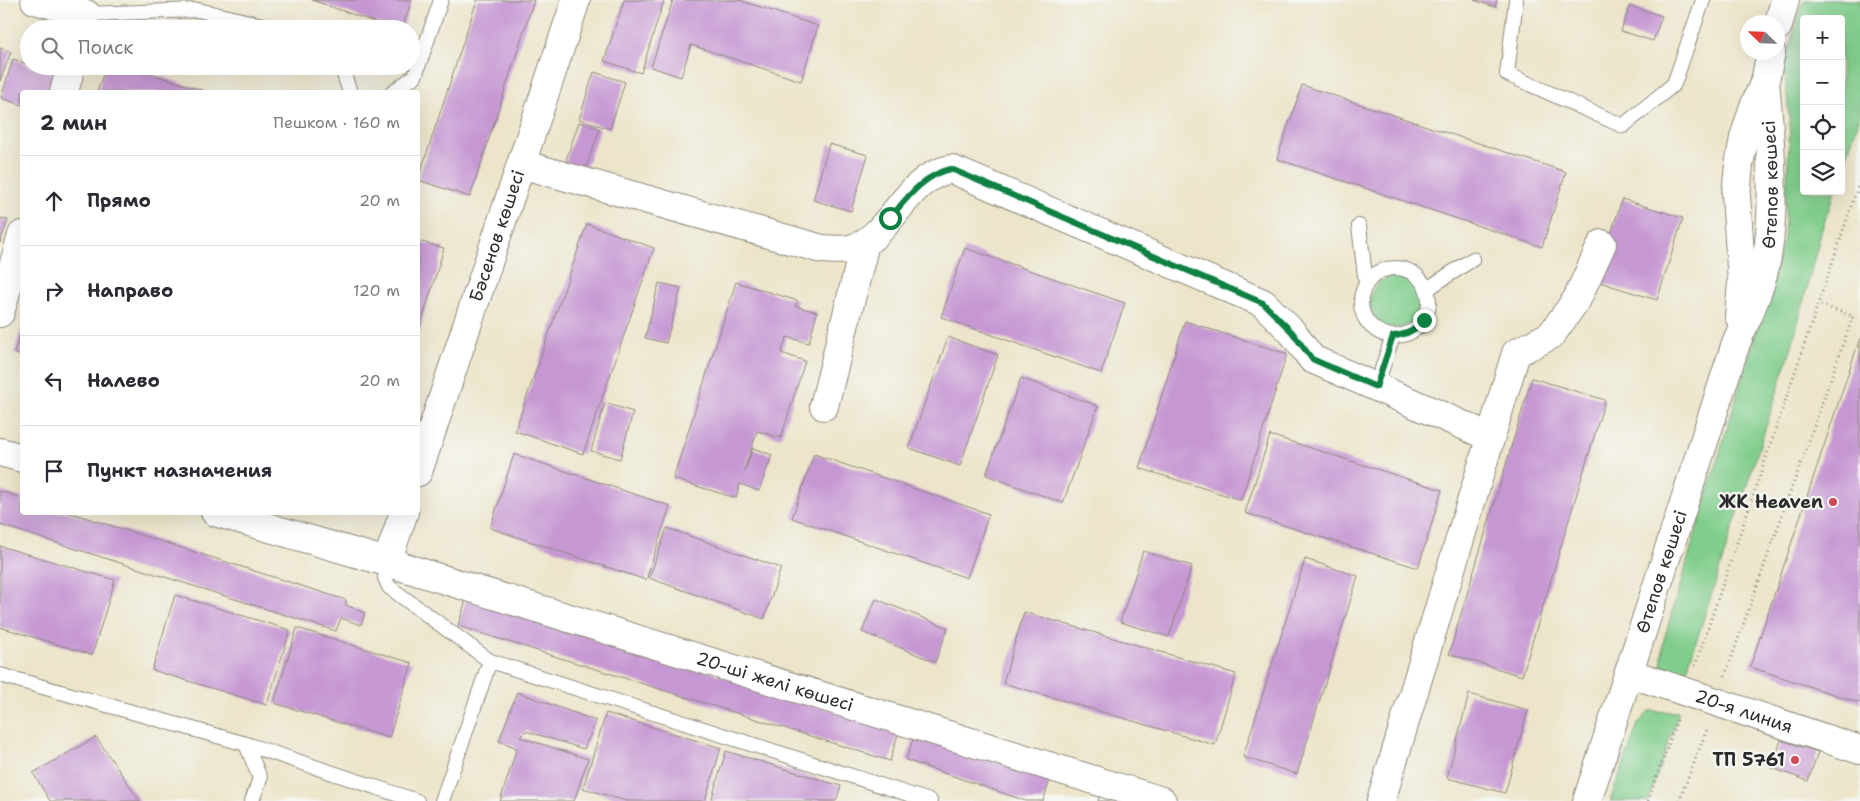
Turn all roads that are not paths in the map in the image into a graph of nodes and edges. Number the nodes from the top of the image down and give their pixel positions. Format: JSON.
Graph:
{"nodes":[{"id":1,"x":35,"y":0,"type":"edge"},
{"id":2,"x":440,"y":0,"type":"edge"},
{"id":3,"x":576,"y":0,"type":"edge"},
{"id":4,"x":1516,"y":0,"type":"edge"},
{"id":5,"x":1704,"y":0,"type":"edge"},
{"id":6,"x":1785,"y":0,"type":"edge"},
{"id":7,"x":1781,"y":15,"type":"edge"},
{"id":8,"x":82,"y":20,"type":"edge"},
{"id":9,"x":94,"y":20,"type":"edge"},
{"id":10,"x":241,"y":20,"type":"edge"},
{"id":11,"x":1769,"y":60,"type":"edge"},
{"id":12,"x":420,"y":61,"type":"edge"},
{"id":13,"x":69,"y":75,"type":"edge"},
{"id":14,"x":344,"y":75,"type":"edge"},
{"id":15,"x":415,"y":75,"type":"edge"},
{"id":16,"x":65,"y":90,"type":"edge"},
{"id":17,"x":349,"y":90,"type":"edge"},
{"id":18,"x":396,"y":90,"type":"edge"},
{"id":19,"x":521,"y":164,"type":"junction"},
{"id":20,"x":1359,"y":226,"type":"dead end"},
{"id":21,"x":20,"y":242,"type":"edge"},
{"id":22,"x":865,"y":243,"type":"junction"},
{"id":23,"x":1602,"y":244,"type":"dead end"},
{"id":24,"x":1473,"y":259,"type":"dead end"},
{"id":25,"x":1366,"y":284,"type":"junction"},
{"id":26,"x":1427,"y":289,"type":"junction"},
{"id":27,"x":0,"y":313,"type":"edge"},
{"id":28,"x":1393,"y":336,"type":"junction"},
{"id":29,"x":1376,"y":387,"type":"junction"},
{"id":30,"x":824,"y":406,"type":"dead end"},
{"id":31,"x":1490,"y":437,"type":"junction"},
{"id":32,"x":0,"y":452,"type":"edge"},
{"id":33,"x":20,"y":457,"type":"edge"},
{"id":34,"x":420,"y":466,"type":"edge"},
{"id":35,"x":225,"y":515,"type":"edge"},
{"id":36,"x":403,"y":515,"type":"edge"},
{"id":37,"x":388,"y":562,"type":"junction"},
{"id":38,"x":490,"y":661,"type":"junction"},
{"id":39,"x":1629,"y":673,"type":"junction"},
{"id":40,"x":0,"y":675,"type":"edge"},
{"id":41,"x":246,"y":744,"type":"junction"},
{"id":42,"x":1860,"y":750,"type":"edge"},
{"id":43,"x":252,"y":801,"type":"edge"},
{"id":44,"x":417,"y":801,"type":"edge"},
{"id":45,"x":442,"y":801,"type":"edge"},
{"id":46,"x":930,"y":801,"type":"edge"},
{"id":47,"x":1162,"y":801,"type":"edge"},
{"id":48,"x":1381,"y":801,"type":"edge"},
{"id":49,"x":1587,"y":801,"type":"edge"}],
"edges":[{"from":1,"to":8,"type":"street"},
{"from":2,"to":12,"type":"lane"},
{"from":3,"to":19,"type":"street","name":"Бәсенов көшесі"},
{"from":4,"to":5,"type":"lane"},
{"from":6,"to":7,"type":"street"},
{"from":9,"to":10,"type":"lane"},
{"from":11,"to":39,"type":"street","name":"Өтепов көшесі"},
{"from":13,"to":16,"type":"street"},
{"from":14,"to":17,"type":"lane"},
{"from":15,"to":18,"type":"lane"},
{"from":19,"to":22,"type":"street"},
{"from":19,"to":34,"type":"street","name":"Бәсенов көшесі"},
{"from":20,"to":25,"type":"lane"},
{"from":21,"to":27,"type":"street"},
{"from":22,"to":29,"type":"street"},
{"from":22,"to":30,"type":"street"},
{"from":23,"to":31,"type":"street"},
{"from":24,"to":26,"type":"lane"},
{"from":25,"to":26,"type":"lane"},
{"from":25,"to":28,"type":"lane"},
{"from":26,"to":28,"type":"lane"},
{"from":28,"to":29,"type":"lane"},
{"from":29,"to":31,"type":"street"},
{"from":31,"to":48,"type":"street"},
{"from":32,"to":33,"type":"street"},
{"from":35,"to":37,"type":"street","name":"20-ші желі көшесі"},
{"from":36,"to":37,"type":"street"},
{"from":37,"to":38,"type":"lane"},
{"from":37,"to":47,"type":"street","name":"20-ші желі көшесі"},
{"from":38,"to":45,"type":"lane"},
{"from":38,"to":46,"type":"lane"},
{"from":39,"to":42,"type":"street","name":"20-я линия"},
{"from":39,"to":49,"type":"street","name":"Өтепов көшесі"},
{"from":40,"to":41,"type":"lane"},
{"from":41,"to":43,"type":"lane"},
{"from":41,"to":44,"type":"lane"}]}
